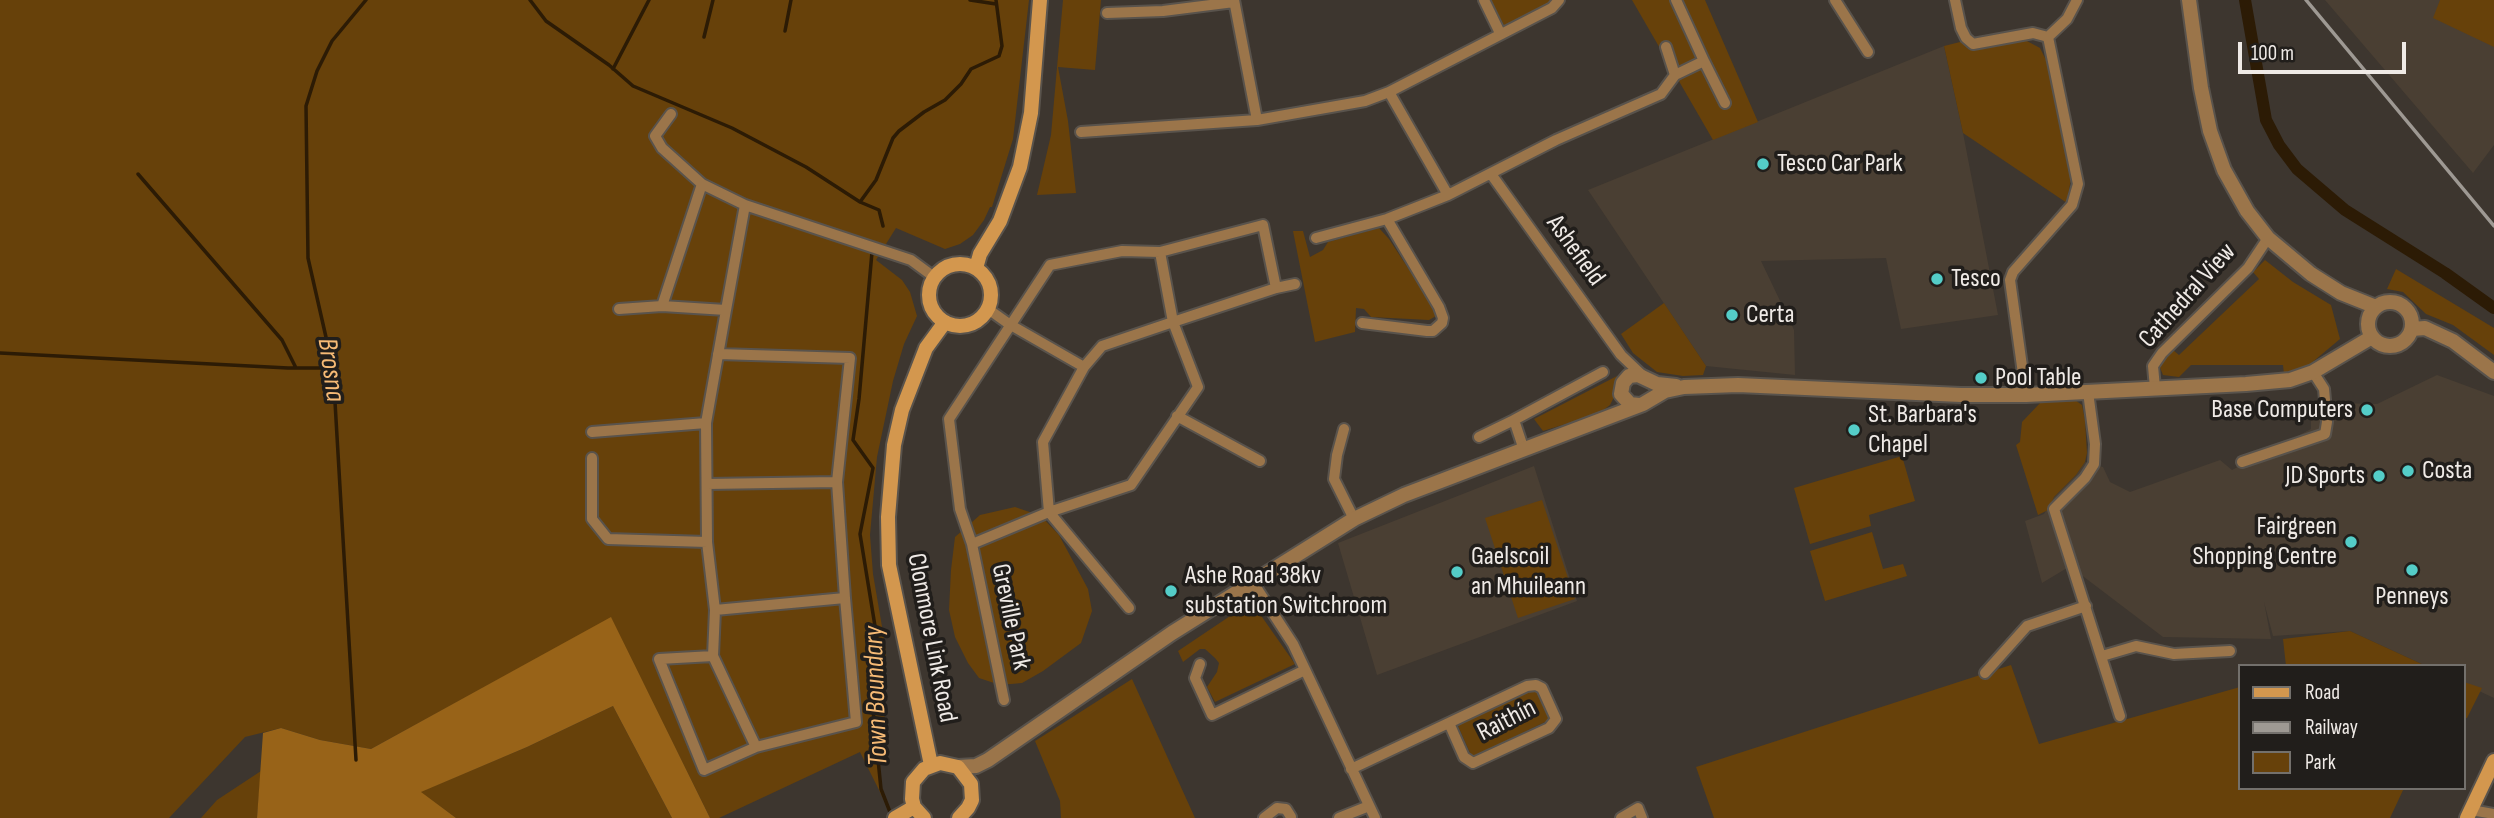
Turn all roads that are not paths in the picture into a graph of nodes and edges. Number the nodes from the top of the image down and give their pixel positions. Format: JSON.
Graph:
{"nodes":[{"id":1,"x":1040,"y":0,"type":"edge"},
{"id":2,"x":1484,"y":0,"type":"edge"},
{"id":3,"x":1559,"y":0,"type":"edge"},
{"id":4,"x":1676,"y":0,"type":"edge"},
{"id":5,"x":1835,"y":0,"type":"edge"},
{"id":6,"x":1955,"y":0,"type":"edge"},
{"id":7,"x":2077,"y":0,"type":"edge"},
{"id":8,"x":2189,"y":0,"type":"edge"},
{"id":9,"x":1234,"y":1,"type":"edge"},
{"id":10,"x":1107,"y":12,"type":"dead end"},
{"id":11,"x":1500,"y":33,"type":"junction"},
{"id":12,"x":2048,"y":37,"type":"junction"},
{"id":13,"x":1666,"y":47,"type":"dead end"},
{"id":14,"x":1868,"y":52,"type":"dead end"},
{"id":15,"x":1704,"y":61,"type":"junction"},
{"id":16,"x":1675,"y":75,"type":"junction"},
{"id":17,"x":1389,"y":92,"type":"junction"},
{"id":18,"x":1724,"y":103,"type":"dead end"},
{"id":19,"x":671,"y":114,"type":"dead end"},
{"id":20,"x":1257,"y":120,"type":"junction"},
{"id":21,"x":1081,"y":132,"type":"dead end"},
{"id":22,"x":1491,"y":174,"type":"junction"},
{"id":23,"x":702,"y":184,"type":"junction"},
{"id":24,"x":1448,"y":195,"type":"junction"},
{"id":25,"x":746,"y":205,"type":"junction"},
{"id":26,"x":1387,"y":219,"type":"junction"},
{"id":27,"x":1316,"y":238,"type":"dead end"},
{"id":28,"x":2268,"y":238,"type":"junction"},
{"id":29,"x":1160,"y":252,"type":"junction"},
{"id":30,"x":976,"y":268,"type":"junction"},
{"id":31,"x":934,"y":277,"type":"junction"},
{"id":32,"x":1295,"y":284,"type":"dead end"},
{"id":33,"x":1276,"y":289,"type":"junction"},
{"id":34,"x":662,"y":306,"type":"junction"},
{"id":35,"x":2376,"y":307,"type":"junction"},
{"id":36,"x":619,"y":309,"type":"dead end"},
{"id":37,"x":726,"y":310,"type":"junction"},
{"id":38,"x":993,"y":313,"type":"junction"},
{"id":39,"x":1173,"y":321,"type":"junction"},
{"id":40,"x":945,"y":322,"type":"junction"},
{"id":41,"x":1362,"y":323,"type":"dead end"},
{"id":42,"x":1009,"y":324,"type":"junction"},
{"id":43,"x":2412,"y":329,"type":"junction"},
{"id":44,"x":2372,"y":337,"type":"junction"},
{"id":45,"x":718,"y":354,"type":"junction"},
{"id":46,"x":1621,"y":355,"type":"junction"},
{"id":47,"x":1084,"y":367,"type":"junction"},
{"id":48,"x":1603,"y":372,"type":"dead end"},
{"id":49,"x":2313,"y":372,"type":"junction"},
{"id":50,"x":2494,"y":372,"type":"edge"},
{"id":51,"x":1645,"y":377,"type":"junction"},
{"id":52,"x":1684,"y":387,"type":"junction"},
{"id":53,"x":1622,"y":388,"type":"junction"},
{"id":54,"x":2155,"y":388,"type":"junction"},
{"id":55,"x":2088,"y":391,"type":"junction"},
{"id":56,"x":2026,"y":395,"type":"junction"},
{"id":57,"x":1643,"y":404,"type":"junction"},
{"id":58,"x":1177,"y":416,"type":"junction"},
{"id":59,"x":1514,"y":420,"type":"junction"},
{"id":60,"x":706,"y":423,"type":"junction"},
{"id":61,"x":1586,"y":424,"type":"junction"},
{"id":62,"x":1344,"y":429,"type":"dead end"},
{"id":63,"x":592,"y":432,"type":"dead end"},
{"id":64,"x":1479,"y":437,"type":"dead end"},
{"id":65,"x":1524,"y":450,"type":"junction"},
{"id":66,"x":592,"y":458,"type":"dead end"},
{"id":67,"x":1260,"y":461,"type":"dead end"},
{"id":68,"x":2242,"y":463,"type":"dead end"},
{"id":69,"x":837,"y":482,"type":"junction"},
{"id":70,"x":707,"y":484,"type":"junction"},
{"id":71,"x":1049,"y":512,"type":"junction"},
{"id":72,"x":1354,"y":519,"type":"junction"},
{"id":73,"x":707,"y":542,"type":"junction"},
{"id":74,"x":972,"y":544,"type":"junction"},
{"id":75,"x":1252,"y":581,"type":"junction"},
{"id":76,"x":845,"y":598,"type":"junction"},
{"id":77,"x":2086,"y":606,"type":"junction"},
{"id":78,"x":1129,"y":608,"type":"dead end"},
{"id":79,"x":715,"y":610,"type":"junction"},
{"id":80,"x":2230,"y":651,"type":"dead end"},
{"id":81,"x":713,"y":656,"type":"junction"},
{"id":82,"x":2102,"y":656,"type":"junction"},
{"id":83,"x":1200,"y":664,"type":"dead end"},
{"id":84,"x":1305,"y":670,"type":"junction"},
{"id":85,"x":1985,"y":673,"type":"dead end"},
{"id":86,"x":1004,"y":700,"type":"dead end"},
{"id":87,"x":2120,"y":716,"type":"dead end"},
{"id":88,"x":1449,"y":723,"type":"junction"},
{"id":89,"x":757,"y":747,"type":"junction"},
{"id":90,"x":988,"y":760,"type":"junction"},
{"id":91,"x":2494,"y":761,"type":"edge"},
{"id":92,"x":931,"y":765,"type":"junction"},
{"id":93,"x":958,"y":767,"type":"junction"},
{"id":94,"x":1351,"y":769,"type":"junction"},
{"id":95,"x":972,"y":791,"type":"junction"},
{"id":96,"x":1369,"y":806,"type":"junction"},
{"id":97,"x":919,"y":813,"type":"edge"},
{"id":98,"x":1640,"y":813,"type":"edge"},
{"id":99,"x":2469,"y":814,"type":"edge"},
{"id":100,"x":2494,"y":814,"type":"edge"},
{"id":101,"x":1290,"y":817,"type":"edge"},
{"id":102,"x":895,"y":818,"type":"edge"},
{"id":103,"x":959,"y":818,"type":"edge"},
{"id":104,"x":1264,"y":818,"type":"edge"},
{"id":105,"x":1339,"y":818,"type":"edge"},
{"id":106,"x":1375,"y":818,"type":"edge"},
{"id":107,"x":1620,"y":818,"type":"edge"}],
"edges":[{"from":1,"to":30,"type":"main road"},
{"from":2,"to":11,"type":"street"},
{"from":3,"to":11,"type":"street"},
{"from":4,"to":15,"type":"street"},
{"from":5,"to":14,"type":"street"},
{"from":6,"to":12,"type":"street"},
{"from":7,"to":12,"type":"street"},
{"from":8,"to":28,"type":"street"},
{"from":9,"to":10,"type":"street"},
{"from":9,"to":20,"type":"street"},
{"from":11,"to":17,"type":"street"},
{"from":12,"to":56,"type":"street"},
{"from":13,"to":16,"type":"street"},
{"from":15,"to":16,"type":"street"},
{"from":15,"to":18,"type":"street"},
{"from":16,"to":22,"type":"street"},
{"from":17,"to":20,"type":"street"},
{"from":17,"to":24,"type":"street"},
{"from":19,"to":23,"type":"street"},
{"from":20,"to":21,"type":"street"},
{"from":22,"to":24,"type":"street"},
{"from":22,"to":46,"type":"street","name":"Ashefield"},
{"from":23,"to":25,"type":"street"},
{"from":23,"to":34,"type":"street"},
{"from":24,"to":26,"type":"street"},
{"from":25,"to":31,"type":"street"},
{"from":25,"to":37,"type":"street"},
{"from":26,"to":27,"type":"street"},
{"from":26,"to":41,"type":"street"},
{"from":28,"to":35,"type":"street"},
{"from":28,"to":54,"type":"street","name":"Cathedral View"},
{"from":29,"to":33,"type":"street","name":"Greville Park"},
{"from":29,"to":39,"type":"street","name":"Greville Park"},
{"from":29,"to":42,"type":"street","name":"Greville Park"},
{"from":30,"to":31,"type":"main road"},
{"from":30,"to":38,"type":"main road"},
{"from":31,"to":40,"type":"main road"},
{"from":32,"to":33,"type":"street"},
{"from":33,"to":39,"type":"street"},
{"from":34,"to":36,"type":"street"},
{"from":34,"to":37,"type":"street"},
{"from":35,"to":43,"type":"street"},
{"from":35,"to":44,"type":"street"},
{"from":37,"to":45,"type":"street"},
{"from":38,"to":40,"type":"main road"},
{"from":38,"to":42,"type":"street"},
{"from":39,"to":47,"type":"street"},
{"from":39,"to":58,"type":"street","name":"Greville Park"},
{"from":40,"to":92,"type":"main road","name":"Clonmore Link Road"},
{"from":42,"to":47,"type":"street"},
{"from":42,"to":74,"type":"street","name":"Greville Park"},
{"from":43,"to":44,"type":"street"},
{"from":43,"to":50,"type":"street"},
{"from":44,"to":49,"type":"street"},
{"from":45,"to":60,"type":"street"},
{"from":45,"to":69,"type":"street"},
{"from":46,"to":51,"type":"street","name":"Ashefield"},
{"from":46,"to":53,"type":"street"},
{"from":47,"to":71,"type":"street"},
{"from":48,"to":59,"type":"street"},
{"from":49,"to":54,"type":"street"},
{"from":49,"to":68,"type":"street"},
{"from":51,"to":52,"type":"street"},
{"from":51,"to":53,"type":"street"},
{"from":51,"to":57,"type":"street"},
{"from":52,"to":56,"type":"street"},
{"from":52,"to":57,"type":"street"},
{"from":53,"to":57,"type":"street"},
{"from":53,"to":61,"type":"street"},
{"from":54,"to":55,"type":"street"},
{"from":55,"to":56,"type":"street"},
{"from":55,"to":77,"type":"street"},
{"from":57,"to":61,"type":"street"},
{"from":58,"to":67,"type":"street"},
{"from":58,"to":71,"type":"street","name":"Greville Park"},
{"from":59,"to":64,"type":"street"},
{"from":59,"to":65,"type":"street"},
{"from":60,"to":63,"type":"street"},
{"from":60,"to":70,"type":"street"},
{"from":61,"to":65,"type":"street"},
{"from":62,"to":72,"type":"street"},
{"from":65,"to":72,"type":"street"},
{"from":66,"to":73,"type":"street"},
{"from":69,"to":70,"type":"street"},
{"from":69,"to":76,"type":"street"},
{"from":70,"to":73,"type":"street"},
{"from":71,"to":74,"type":"street","name":"Greville Park"},
{"from":71,"to":78,"type":"street"},
{"from":72,"to":75,"type":"street"},
{"from":73,"to":79,"type":"street"},
{"from":74,"to":86,"type":"street","name":"Greville Park"},
{"from":75,"to":84,"type":"street"},
{"from":75,"to":90,"type":"street"},
{"from":76,"to":79,"type":"street"},
{"from":76,"to":89,"type":"street"},
{"from":77,"to":82,"type":"street"},
{"from":77,"to":85,"type":"street"},
{"from":79,"to":81,"type":"street"},
{"from":80,"to":82,"type":"street"},
{"from":81,"to":89,"type":"street"},
{"from":81,"to":89,"type":"street"},
{"from":82,"to":87,"type":"street"},
{"from":83,"to":84,"type":"street"},
{"from":84,"to":94,"type":"street"},
{"from":88,"to":88,"type":"street","name":"Raithín"},
{"from":88,"to":94,"type":"street","name":"Raithín"},
{"from":90,"to":93,"type":"street"},
{"from":90,"to":95,"type":"street"},
{"from":91,"to":99,"type":"main road"},
{"from":92,"to":93,"type":"main road"},
{"from":92,"to":97,"type":"main road"},
{"from":93,"to":95,"type":"main road"},
{"from":94,"to":96,"type":"street"},
{"from":95,"to":103,"type":"main road"},
{"from":96,"to":105,"type":"street"},
{"from":96,"to":106,"type":"street"},
{"from":97,"to":102,"type":"main road"},
{"from":98,"to":107,"type":"street"},
{"from":99,"to":100,"type":"street"},
{"from":101,"to":104,"type":"street"}]}
